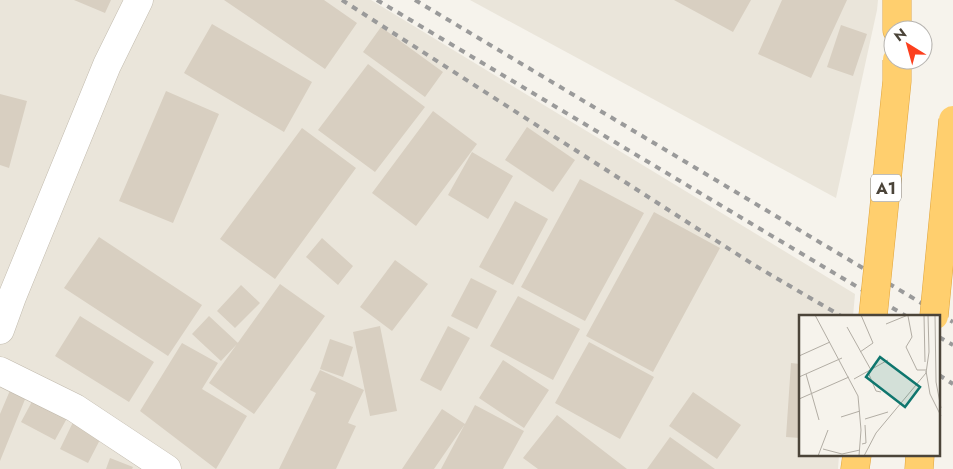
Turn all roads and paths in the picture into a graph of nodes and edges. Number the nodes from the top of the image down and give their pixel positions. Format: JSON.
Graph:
{"nodes":[{"id":1,"x":138,"y":0,"type":"edge"},
{"id":2,"x":897,"y":0,"type":"edge"},
{"id":3,"x":897,"y":20,"type":"edge"},
{"id":4,"x":897,"y":70,"type":"edge"},
{"id":5,"x":953,"y":120,"type":"edge"},
{"id":6,"x":6,"y":294,"type":"edge"},
{"id":7,"x":873,"y":315,"type":"edge"},
{"id":8,"x":934,"y":315,"type":"edge"},
{"id":9,"x":0,"y":330,"type":"edge"},
{"id":10,"x":0,"y":371,"type":"edge"},
{"id":11,"x":857,"y":456,"type":"edge"},
{"id":12,"x":920,"y":456,"type":"edge"},
{"id":13,"x":167,"y":469,"type":"edge"},
{"id":14,"x":855,"y":469,"type":"edge"},
{"id":15,"x":919,"y":469,"type":"edge"}],
"edges":[{"from":1,"to":6,"type":"street"},
{"from":2,"to":3,"type":"highway"},
{"from":4,"to":7,"type":"highway","number":"A1","bridge":true},
{"from":5,"to":8,"type":"highway","bridge":true},
{"from":6,"to":9,"type":"street"},
{"from":10,"to":13,"type":"street"},
{"from":11,"to":14,"type":"highway"},
{"from":12,"to":15,"type":"highway"}]}
